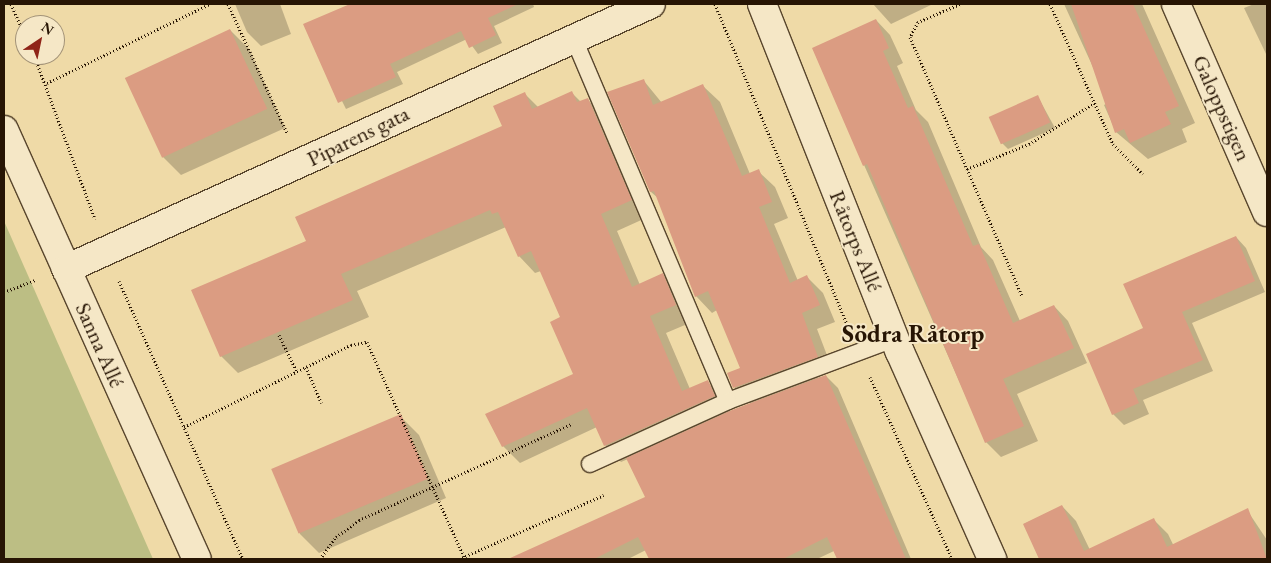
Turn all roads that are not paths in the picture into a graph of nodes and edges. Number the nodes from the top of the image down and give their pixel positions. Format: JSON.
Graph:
{"nodes":[{"id":1,"x":651,"y":4,"type":"edge"},
{"id":2,"x":762,"y":4,"type":"edge"},
{"id":3,"x":1176,"y":4,"type":"edge"},
{"id":4,"x":574,"y":39,"type":"junction"},
{"id":5,"x":4,"y":130,"type":"edge"},
{"id":6,"x":1267,"y":212,"type":"edge"},
{"id":7,"x":66,"y":269,"type":"junction"},
{"id":8,"x":894,"y":339,"type":"junction"},
{"id":9,"x":728,"y":401,"type":"junction"},
{"id":10,"x":590,"y":464,"type":"dead end"},
{"id":11,"x":196,"y":559,"type":"edge"},
{"id":12,"x":992,"y":559,"type":"edge"}],
"edges":[{"from":1,"to":4,"type":"street","name":"Piparens gata"},
{"from":2,"to":8,"type":"street","name":"Råtorps Allé"},
{"from":3,"to":6,"type":"street","name":"Galoppstigen"},
{"from":4,"to":7,"type":"street","name":"Piparens gata"},
{"from":4,"to":9,"type":"lane"},
{"from":5,"to":7,"type":"street","name":"Sanna Allé"},
{"from":7,"to":11,"type":"street","name":"Sanna Allé"},
{"from":8,"to":9,"type":"lane"},
{"from":8,"to":12,"type":"street","name":"Råtorps Allé"},
{"from":9,"to":10,"type":"lane"}]}
